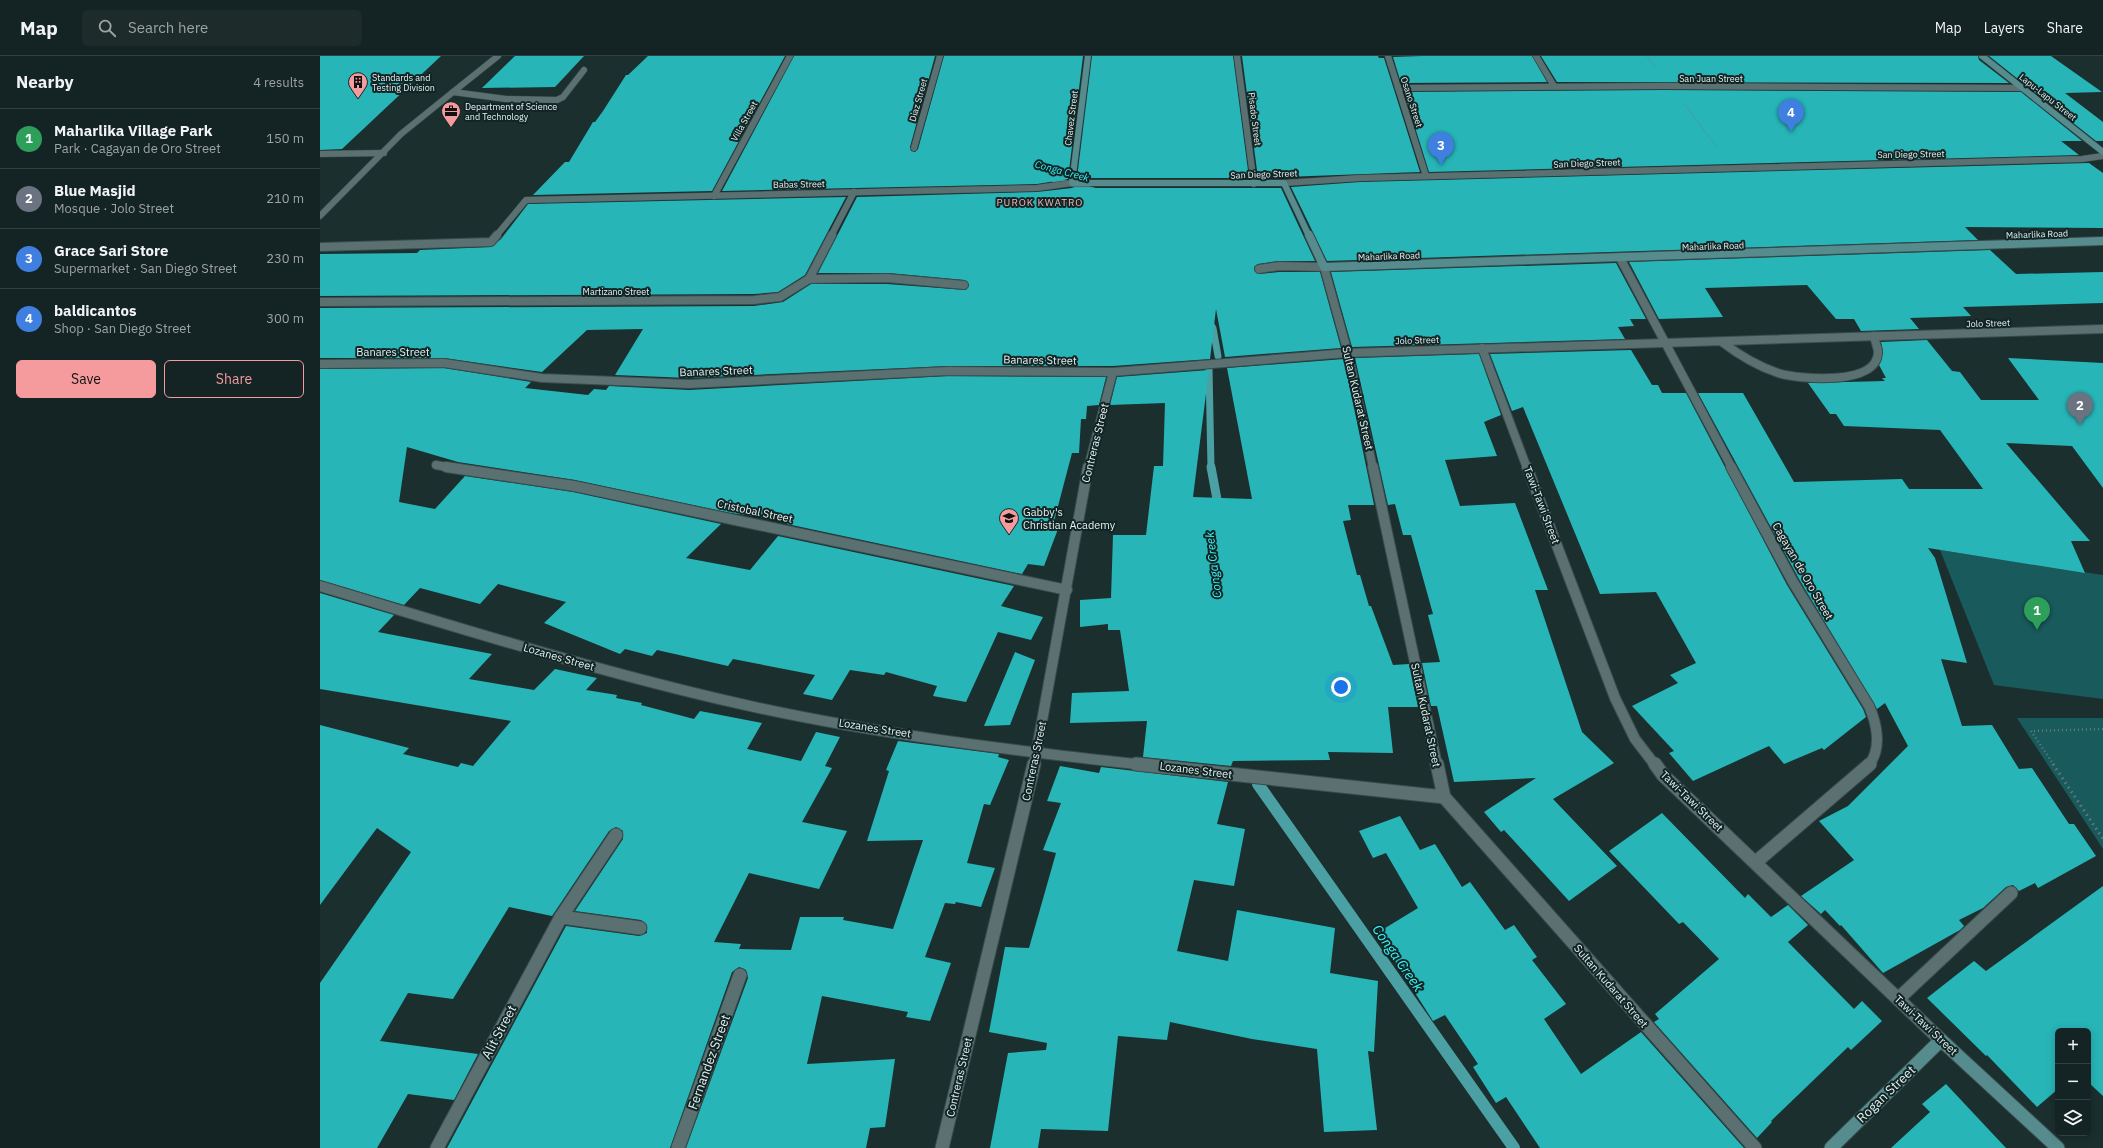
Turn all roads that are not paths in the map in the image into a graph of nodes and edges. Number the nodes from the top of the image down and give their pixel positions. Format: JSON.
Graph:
{"nodes":[{"id":1,"x":498,"y":56,"type":"edge"},
{"id":2,"x":790,"y":56,"type":"edge"},
{"id":3,"x":940,"y":56,"type":"edge"},
{"id":4,"x":1088,"y":56,"type":"edge"},
{"id":5,"x":1237,"y":56,"type":"edge"},
{"id":6,"x":1388,"y":56,"type":"edge"},
{"id":7,"x":1536,"y":56,"type":"edge"},
{"id":8,"x":1982,"y":56,"type":"edge"},
{"id":9,"x":584,"y":70,"type":"dead end"},
{"id":10,"x":1554,"y":86,"type":"junction"},
{"id":11,"x":1398,"y":88,"type":"junction"},
{"id":12,"x":2024,"y":88,"type":"junction"},
{"id":13,"x":453,"y":92,"type":"junction"},
{"id":14,"x":914,"y":148,"type":"dead end"},
{"id":15,"x":384,"y":152,"type":"junction"},
{"id":16,"x":2103,"y":152,"type":"edge"},
{"id":17,"x":321,"y":155,"type":"edge"},
{"id":18,"x":2103,"y":156,"type":"edge"},
{"id":19,"x":1426,"y":176,"type":"junction"},
{"id":20,"x":1071,"y":183,"type":"junction"},
{"id":21,"x":1284,"y":183,"type":"junction"},
{"id":22,"x":1254,"y":184,"type":"junction"},
{"id":23,"x":854,"y":192,"type":"junction"},
{"id":24,"x":714,"y":196,"type":"junction"},
{"id":25,"x":320,"y":216,"type":"edge"},
{"id":26,"x":2103,"y":241,"type":"edge"},
{"id":27,"x":320,"y":247,"type":"edge"},
{"id":28,"x":1620,"y":258,"type":"junction"},
{"id":29,"x":1324,"y":268,"type":"junction"},
{"id":30,"x":1259,"y":269,"type":"dead end"},
{"id":31,"x":809,"y":279,"type":"junction"},
{"id":32,"x":964,"y":285,"type":"dead end"},
{"id":33,"x":320,"y":302,"type":"edge"},
{"id":34,"x":2103,"y":329,"type":"edge"},
{"id":35,"x":1874,"y":336,"type":"junction"},
{"id":36,"x":1722,"y":342,"type":"junction"},
{"id":37,"x":1666,"y":344,"type":"junction"},
{"id":38,"x":1482,"y":348,"type":"junction"},
{"id":39,"x":1348,"y":353,"type":"junction"},
{"id":40,"x":320,"y":364,"type":"edge"},
{"id":41,"x":1113,"y":372,"type":"junction"},
{"id":42,"x":436,"y":465,"type":"dead end"},
{"id":43,"x":320,"y":586,"type":"edge"},
{"id":44,"x":1067,"y":590,"type":"junction"},
{"id":45,"x":1037,"y":751,"type":"junction"},
{"id":46,"x":1444,"y":797,"type":"junction"},
{"id":47,"x":616,"y":835,"type":"dead end"},
{"id":48,"x":1756,"y":862,"type":"junction"},
{"id":49,"x":2011,"y":894,"type":"dead end"},
{"id":50,"x":561,"y":917,"type":"junction"},
{"id":51,"x":640,"y":928,"type":"dead end"},
{"id":52,"x":740,"y":975,"type":"dead end"},
{"id":53,"x":1898,"y":999,"type":"junction"},
{"id":54,"x":1941,"y":1040,"type":"junction"},
{"id":55,"x":437,"y":1148,"type":"edge"},
{"id":56,"x":678,"y":1148,"type":"edge"},
{"id":57,"x":942,"y":1148,"type":"edge"},
{"id":58,"x":1754,"y":1148,"type":"edge"},
{"id":59,"x":1830,"y":1148,"type":"edge"},
{"id":60,"x":2058,"y":1148,"type":"edge"}],
"edges":[{"from":1,"to":13,"type":"street"},
{"from":2,"to":24,"type":"street","name":"Villa Street"},
{"from":3,"to":14,"type":"street","name":"Diaz Street"},
{"from":4,"to":20,"type":"street","name":"Chavez Street"},
{"from":5,"to":22,"type":"street","name":"Pisado Street"},
{"from":6,"to":11,"type":"street","name":"Osano Street"},
{"from":7,"to":10,"type":"street"},
{"from":8,"to":12,"type":"street","name":"Lapu-Lapu Street"},
{"from":9,"to":13,"type":"street"},
{"from":10,"to":11,"type":"street","name":"San Juan Street"},
{"from":10,"to":12,"type":"street","name":"San Juan Street"},
{"from":11,"to":19,"type":"street","name":"Osano Street"},
{"from":12,"to":16,"type":"street","name":"Lapu-Lapu Street"},
{"from":13,"to":15,"type":"street"},
{"from":15,"to":17,"type":"street"},
{"from":15,"to":25,"type":"street"},
{"from":18,"to":19,"type":"street","name":"San Diego Street"},
{"from":19,"to":21,"type":"street","name":"San Diego Street"},
{"from":20,"to":22,"type":"street","name":"San Diego Street"},
{"from":20,"to":23,"type":"street","name":"Babas Street"},
{"from":21,"to":22,"type":"street","name":"San Diego Street"},
{"from":21,"to":29,"type":"street","name":"Sultan Kudarat Street"},
{"from":23,"to":24,"type":"street","name":"Babas Street"},
{"from":23,"to":31,"type":"street"},
{"from":24,"to":27,"type":"street","name":"Babas Street"},
{"from":26,"to":28,"type":"street","name":"Maharlika Road"},
{"from":28,"to":29,"type":"street","name":"Maharlika Road"},
{"from":28,"to":37,"type":"street","name":"Cagayan de Oro Street"},
{"from":29,"to":30,"type":"street"},
{"from":29,"to":39,"type":"street","name":"Sultan Kudarat Street"},
{"from":31,"to":32,"type":"street"},
{"from":31,"to":33,"type":"street","name":"Martizano Street"},
{"from":34,"to":35,"type":"street","name":"Jolo Street"},
{"from":35,"to":36,"type":"street","name":"Jolo Street"},
{"from":35,"to":36,"type":"street"},
{"from":36,"to":37,"type":"street","name":"Jolo Street"},
{"from":37,"to":38,"type":"street","name":"Jolo Street"},
{"from":37,"to":48,"type":"street","name":"Cagayan de Oro Street"},
{"from":38,"to":39,"type":"street","name":"Jolo Street"},
{"from":38,"to":48,"type":"street","name":"Tawi-Tawi Street"},
{"from":39,"to":41,"type":"street","name":"Jolo Street"},
{"from":39,"to":46,"type":"street","name":"Sultan Kudarat Street"},
{"from":40,"to":41,"type":"street","name":"Banares Street"},
{"from":41,"to":44,"type":"street","name":"Contreras Street"},
{"from":42,"to":44,"type":"street","name":"Cristobal Street"},
{"from":43,"to":45,"type":"street","name":"Lozanes Street"},
{"from":44,"to":45,"type":"street","name":"Contreras Street"},
{"from":45,"to":46,"type":"street","name":"Lozanes Street"},
{"from":45,"to":57,"type":"street","name":"Contreras Street"},
{"from":46,"to":58,"type":"street","name":"Sultan Kudarat Street"},
{"from":47,"to":50,"type":"street","name":"Alit Street"},
{"from":48,"to":53,"type":"street","name":"Tawi-Tawi Street"},
{"from":49,"to":53,"type":"street"},
{"from":50,"to":51,"type":"street"},
{"from":50,"to":55,"type":"street","name":"Alit Street"},
{"from":52,"to":56,"type":"street","name":"Fernandez Street"},
{"from":53,"to":54,"type":"street","name":"Tawi-Tawi Street"},
{"from":54,"to":59,"type":"street","name":"Rogan Street"},
{"from":54,"to":60,"type":"street","name":"Tawi-Tawi Street"}]}
